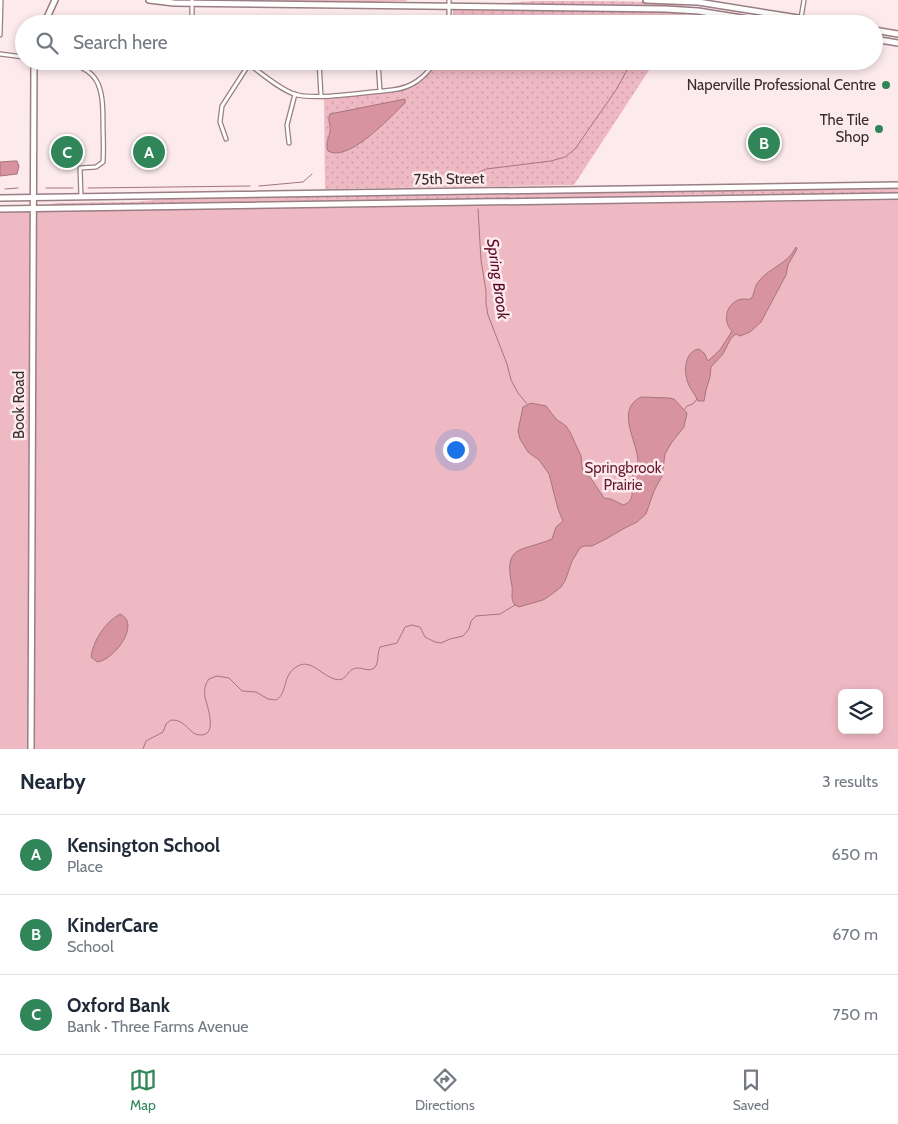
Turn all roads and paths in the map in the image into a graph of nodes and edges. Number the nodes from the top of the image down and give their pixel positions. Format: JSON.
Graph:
{"nodes":[{"id":1,"x":1,"y":0,"type":"edge"},
{"id":2,"x":55,"y":0,"type":"edge"},
{"id":3,"x":149,"y":0,"type":"edge"},
{"id":4,"x":646,"y":0,"type":"edge"},
{"id":5,"x":804,"y":0,"type":"edge"},
{"id":6,"x":192,"y":2,"type":"edge"},
{"id":7,"x":449,"y":3,"type":"edge"},
{"id":8,"x":48,"y":15,"type":"edge"},
{"id":9,"x":192,"y":15,"type":"edge"},
{"id":10,"x":720,"y":15,"type":"edge"},
{"id":11,"x":768,"y":15,"type":"edge"},
{"id":12,"x":802,"y":15,"type":"edge"},
{"id":13,"x":883,"y":32,"type":"edge"},
{"id":14,"x":898,"y":34,"type":"edge"},
{"id":15,"x":0,"y":36,"type":"edge"},
{"id":16,"x":883,"y":40,"type":"edge"},
{"id":17,"x":898,"y":43,"type":"edge"},
{"id":18,"x":0,"y":54,"type":"edge"},
{"id":19,"x":15,"y":56,"type":"edge"},
{"id":20,"x":34,"y":70,"type":"edge"},
{"id":21,"x":85,"y":70,"type":"edge"},
{"id":22,"x":245,"y":70,"type":"edge"},
{"id":23,"x":259,"y":70,"type":"edge"},
{"id":24,"x":320,"y":70,"type":"edge"},
{"id":25,"x":379,"y":70,"type":"edge"},
{"id":26,"x":429,"y":70,"type":"edge"},
{"id":27,"x":380,"y":91,"type":"junction"},
{"id":28,"x":295,"y":94,"type":"junction"},
{"id":29,"x":321,"y":96,"type":"junction"},
{"id":30,"x":226,"y":139,"type":"dead end"},
{"id":31,"x":288,"y":143,"type":"dead end"},
{"id":32,"x":898,"y":185,"type":"edge"},
{"id":33,"x":898,"y":196,"type":"edge"},
{"id":34,"x":81,"y":197,"type":"junction"},
{"id":35,"x":0,"y":198,"type":"edge"},
{"id":36,"x":33,"y":198,"type":"junction"},
{"id":37,"x":33,"y":208,"type":"junction"},
{"id":38,"x":0,"y":209,"type":"edge"},
{"id":39,"x":31,"y":749,"type":"edge"}],
"edges":[{"from":1,"to":15,"type":"street"},
{"from":2,"to":8,"type":"main road"},
{"from":3,"to":6,"type":"main road"},
{"from":4,"to":11,"type":"main road"},
{"from":5,"to":12,"type":"street"},
{"from":6,"to":7,"type":"main road"},
{"from":6,"to":9,"type":"street"},
{"from":7,"to":10,"type":"main road"},
{"from":13,"to":14,"type":"main road"},
{"from":16,"to":17,"type":"main road"},
{"from":18,"to":19,"type":"street"},
{"from":20,"to":36,"type":"main road","name":"Book Road"},
{"from":21,"to":34,"type":"street"},
{"from":22,"to":30,"type":"street"},
{"from":23,"to":28,"type":"street"},
{"from":24,"to":29,"type":"street"},
{"from":25,"to":27,"type":"street"},
{"from":26,"to":27,"type":"street"},
{"from":27,"to":29,"type":"street"},
{"from":28,"to":29,"type":"street"},
{"from":28,"to":31,"type":"street"},
{"from":32,"to":34,"type":"main road","name":"75th Street"},
{"from":33,"to":37,"type":"main road","name":"75th Street"},
{"from":34,"to":36,"type":"main road","name":"75th Street"},
{"from":35,"to":36,"type":"main road","name":"75th Street"},
{"from":36,"to":37,"type":"main road","name":"Book Road"},
{"from":37,"to":38,"type":"main road","name":"75th Street"},
{"from":37,"to":39,"type":"main road","name":"Book Road"}]}
